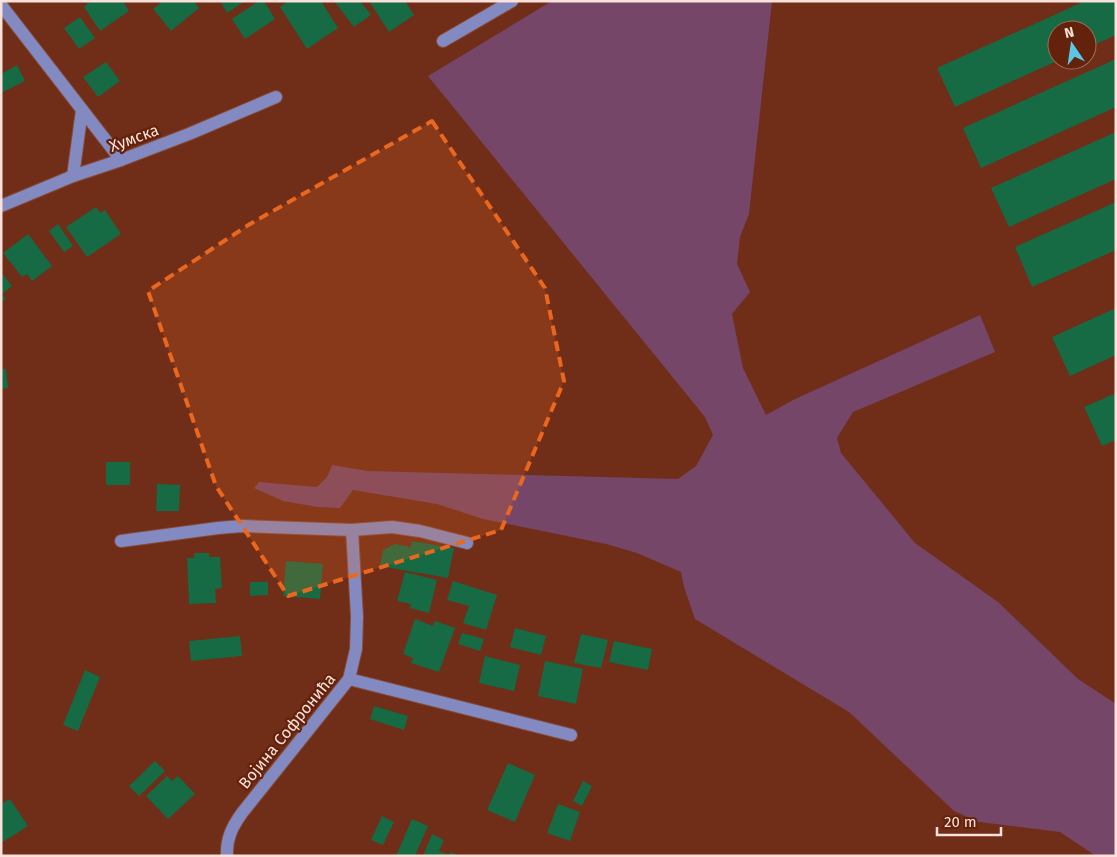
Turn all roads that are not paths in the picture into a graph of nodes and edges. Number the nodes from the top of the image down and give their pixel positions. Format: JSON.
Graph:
{"nodes":[{"id":1,"x":512,"y":1,"type":"edge"},
{"id":2,"x":1,"y":5,"type":"edge"},
{"id":3,"x":443,"y":41,"type":"dead end"},
{"id":4,"x":276,"y":98,"type":"dead end"},
{"id":5,"x":82,"y":110,"type":"junction"},
{"id":6,"x":121,"y":160,"type":"junction"},
{"id":7,"x":73,"y":176,"type":"junction"},
{"id":8,"x":1,"y":206,"type":"edge"},
{"id":9,"x":352,"y":530,"type":"junction"},
{"id":10,"x":121,"y":541,"type":"dead end"},
{"id":11,"x":467,"y":543,"type":"dead end"},
{"id":12,"x":349,"y":679,"type":"junction"},
{"id":13,"x":571,"y":735,"type":"dead end"},
{"id":14,"x":227,"y":856,"type":"edge"}],
"edges":[{"from":1,"to":3,"type":"street"},
{"from":2,"to":5,"type":"street"},
{"from":4,"to":6,"type":"street","name":"Хумска"},
{"from":5,"to":6,"type":"street"},
{"from":5,"to":7,"type":"street"},
{"from":6,"to":7,"type":"street","name":"Хумска"},
{"from":7,"to":8,"type":"street","name":"Хумска"},
{"from":9,"to":10,"type":"street"},
{"from":9,"to":11,"type":"street"},
{"from":9,"to":12,"type":"street","name":"Војина Софронића"},
{"from":12,"to":13,"type":"street"},
{"from":12,"to":14,"type":"street","name":"Војина Софронића"}]}
